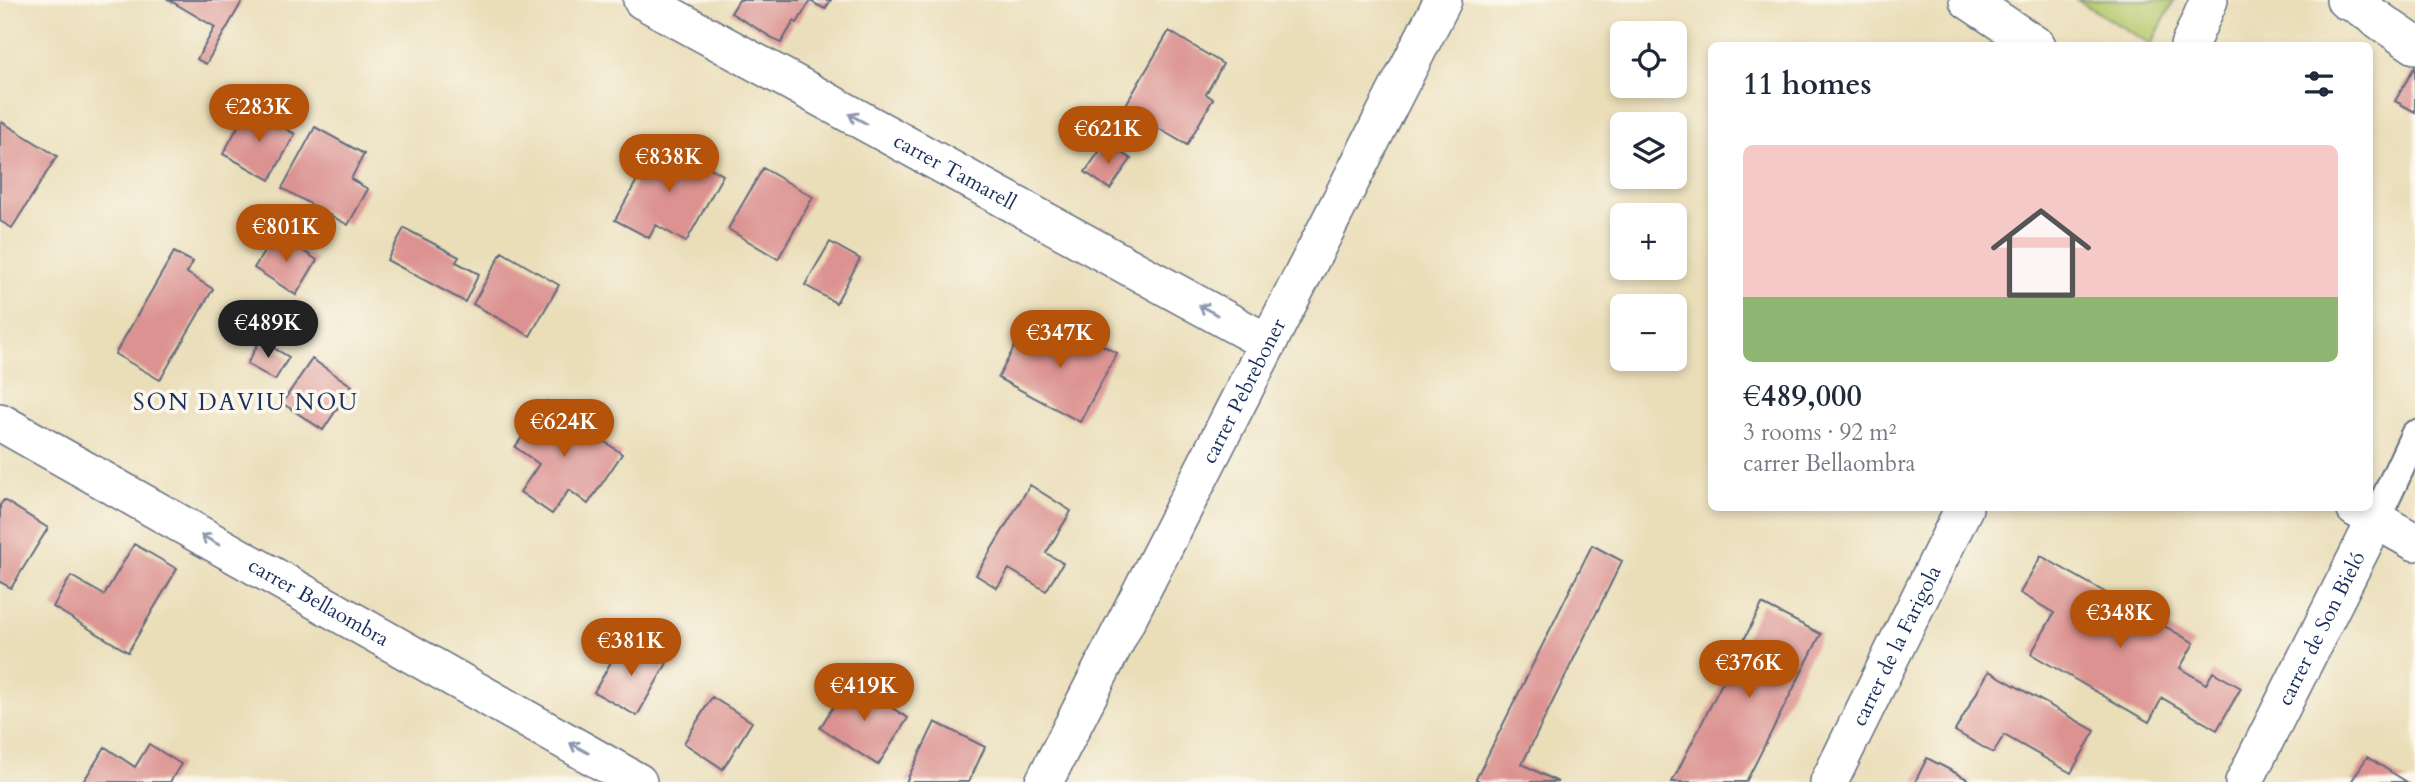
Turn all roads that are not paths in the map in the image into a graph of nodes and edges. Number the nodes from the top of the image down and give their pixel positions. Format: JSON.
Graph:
{"nodes":[{"id":1,"x":642,"y":0,"type":"edge"},
{"id":2,"x":1443,"y":0,"type":"edge"},
{"id":3,"x":1968,"y":0,"type":"edge"},
{"id":4,"x":2209,"y":0,"type":"edge"},
{"id":5,"x":2345,"y":0,"type":"edge"},
{"id":6,"x":2031,"y":42,"type":"edge"},
{"id":7,"x":2191,"y":42,"type":"edge"},
{"id":8,"x":2415,"y":45,"type":"edge"},
{"id":9,"x":1268,"y":343,"type":"junction"},
{"id":10,"x":0,"y":422,"type":"edge"},
{"id":11,"x":2415,"y":435,"type":"edge"},
{"id":12,"x":2373,"y":501,"type":"edge"},
{"id":13,"x":1963,"y":511,"type":"edge"},
{"id":14,"x":2365,"y":514,"type":"edge"},
{"id":15,"x":2415,"y":542,"type":"edge"},
{"id":16,"x":638,"y":782,"type":"edge"},
{"id":17,"x":1044,"y":782,"type":"edge"},
{"id":18,"x":1829,"y":782,"type":"edge"},
{"id":19,"x":2244,"y":782,"type":"edge"}],
"edges":[{"from":9,"to":1,"type":"street","name":"carrer Tamarell","one_way":true},
{"from":2,"to":9,"type":"street","name":"carrer Pebreboner"},
{"from":3,"to":6,"type":"street"},
{"from":4,"to":7,"type":"street"},
{"from":5,"to":8,"type":"street"},
{"from":9,"to":17,"type":"street","name":"carrer Pebreboner"},
{"from":16,"to":10,"type":"street","name":"carrer Bellaombra","one_way":true},
{"from":11,"to":12,"type":"street","name":"carrer de Son Bieló"},
{"from":13,"to":18,"type":"street","name":"carrer de la Farigola"},
{"from":14,"to":15,"type":"street"},
{"from":14,"to":19,"type":"street","name":"carrer de Son Bieló"}]}
